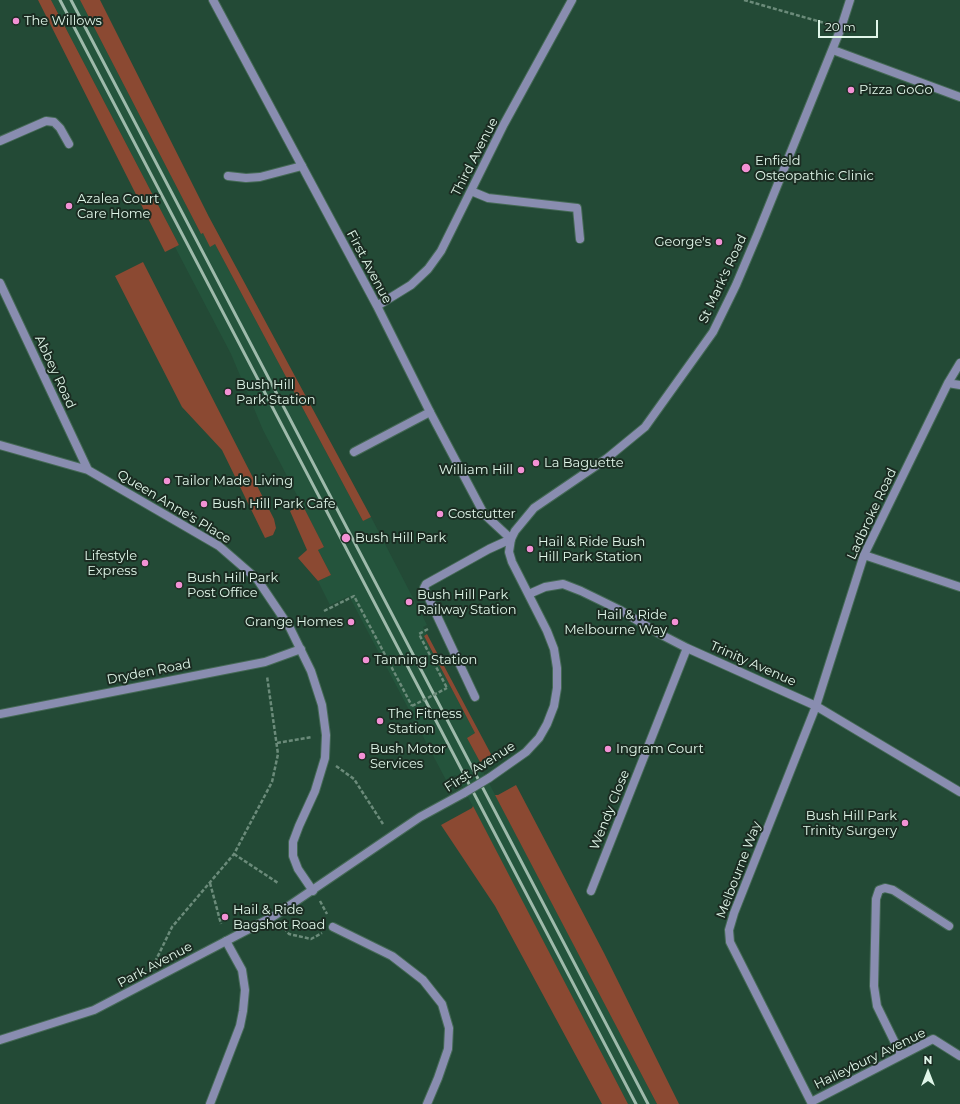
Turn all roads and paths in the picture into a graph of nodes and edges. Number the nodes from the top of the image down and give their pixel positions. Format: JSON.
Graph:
{"nodes":[{"id":1,"x":213,"y":0,"type":"edge"},
{"id":2,"x":572,"y":0,"type":"edge"},
{"id":3,"x":744,"y":0,"type":"edge"},
{"id":4,"x":850,"y":0,"type":"edge"},
{"id":5,"x":842,"y":28,"type":"junction"},
{"id":6,"x":833,"y":50,"type":"junction"},
{"id":7,"x":960,"y":97,"type":"edge"},
{"id":8,"x":0,"y":141,"type":"edge"},
{"id":9,"x":69,"y":144,"type":"dead end"},
{"id":10,"x":302,"y":166,"type":"junction"},
{"id":11,"x":228,"y":176,"type":"dead end"},
{"id":12,"x":472,"y":191,"type":"junction"},
{"id":13,"x":580,"y":239,"type":"dead end"},
{"id":14,"x":0,"y":283,"type":"edge"},
{"id":15,"x":377,"y":306,"type":"junction"},
{"id":16,"x":960,"y":363,"type":"edge"},
{"id":17,"x":948,"y":383,"type":"junction"},
{"id":18,"x":960,"y":385,"type":"edge"},
{"id":19,"x":430,"y":412,"type":"junction"},
{"id":20,"x":0,"y":445,"type":"edge"},
{"id":21,"x":354,"y":452,"type":"dead end"},
{"id":22,"x":88,"y":470,"type":"junction"},
{"id":23,"x":510,"y":539,"type":"junction"},
{"id":24,"x":864,"y":554,"type":"junction"},
{"id":25,"x":960,"y":587,"type":"edge"},
{"id":26,"x":528,"y":594,"type":"junction"},
{"id":27,"x":324,"y":611,"type":"dead end"},
{"id":28,"x":425,"y":631,"type":"dead end"},
{"id":29,"x":688,"y":648,"type":"junction"},
{"id":30,"x":301,"y":649,"type":"junction"},
{"id":31,"x":265,"y":662,"type":"junction"},
{"id":32,"x":475,"y":697,"type":"dead end"},
{"id":33,"x":816,"y":706,"type":"junction"},
{"id":34,"x":0,"y":714,"type":"edge"},
{"id":35,"x":326,"y":735,"type":"junction"},
{"id":36,"x":276,"y":743,"type":"junction"},
{"id":37,"x":325,"y":758,"type":"junction"},
{"id":38,"x":960,"y":792,"type":"edge"},
{"id":39,"x":383,"y":824,"type":"dead end"},
{"id":40,"x":234,"y":854,"type":"junction"},
{"id":41,"x":210,"y":883,"type":"junction"},
{"id":42,"x":278,"y":883,"type":"dead end"},
{"id":43,"x":313,"y":891,"type":"junction"},
{"id":44,"x":591,"y":891,"type":"dead end"},
{"id":45,"x":221,"y":924,"type":"dead end"},
{"id":46,"x":949,"y":926,"type":"dead end"},
{"id":47,"x":333,"y":927,"type":"junction"},
{"id":48,"x":284,"y":928,"type":"dead end"},
{"id":49,"x":226,"y":941,"type":"junction"},
{"id":50,"x":143,"y":985,"type":"junction"},
{"id":51,"x":0,"y":1040,"type":"edge"},
{"id":52,"x":901,"y":1054,"type":"junction"},
{"id":53,"x":960,"y":1056,"type":"edge"},
{"id":54,"x":811,"y":1103,"type":"edge"},
{"id":55,"x":210,"y":1104,"type":"edge"},
{"id":56,"x":427,"y":1104,"type":"edge"}],
"edges":[{"from":1,"to":10,"type":"street","name":"First Avenue"},
{"from":2,"to":12,"type":"street","name":"Third Avenue"},
{"from":3,"to":5,"type":"path"},
{"from":4,"to":5,"type":"street","name":"St Mark's Road"},
{"from":5,"to":6,"type":"street","name":"St Mark's Road"},
{"from":6,"to":7,"type":"street"},
{"from":6,"to":23,"type":"street","name":"St Mark's Road"},
{"from":8,"to":9,"type":"street"},
{"from":10,"to":11,"type":"street"},
{"from":10,"to":15,"type":"street","name":"First Avenue"},
{"from":12,"to":13,"type":"street"},
{"from":12,"to":15,"type":"street","name":"Third Avenue"},
{"from":14,"to":22,"type":"street","name":"Abbey Road"},
{"from":15,"to":19,"type":"street","name":"First Avenue"},
{"from":16,"to":17,"type":"street","name":"Ladbroke Road"},
{"from":17,"to":18,"type":"street"},
{"from":17,"to":24,"type":"street","name":"Ladbroke Road"},
{"from":19,"to":21,"type":"street"},
{"from":19,"to":23,"type":"street","name":"First Avenue"},
{"from":20,"to":22,"type":"street","name":"Queen Anne's Place"},
{"from":22,"to":30,"type":"street","name":"Queen Anne's Place"},
{"from":23,"to":26,"type":"street","name":"First Avenue"},
{"from":23,"to":32,"type":"street"},
{"from":24,"to":25,"type":"street"},
{"from":24,"to":33,"type":"street","name":"Ladbroke Road"},
{"from":26,"to":29,"type":"street","name":"Trinity Avenue"},
{"from":26,"to":43,"type":"street","name":"First Avenue","bridge":true},
{"from":27,"to":28,"type":"path","bridge":true},
{"from":29,"to":33,"type":"street","name":"Trinity Avenue"},
{"from":29,"to":44,"type":"street","name":"Wendy Close"},
{"from":30,"to":31,"type":"street","name":"Dryden Road"},
{"from":30,"to":35,"type":"street","name":"Queen Anne's Place"},
{"from":31,"to":34,"type":"street","name":"Dryden Road"},
{"from":31,"to":36,"type":"path"},
{"from":33,"to":38,"type":"street","name":"Trinity Avenue"},
{"from":33,"to":54,"type":"street","name":"Melbourne Way"},
{"from":35,"to":36,"type":"path"},
{"from":35,"to":37,"type":"street","name":"Queen Anne's Place"},
{"from":36,"to":40,"type":"path"},
{"from":37,"to":39,"type":"path"},
{"from":37,"to":43,"type":"street","name":"Queen Anne's Place"},
{"from":40,"to":41,"type":"path"},
{"from":40,"to":42,"type":"path"},
{"from":41,"to":45,"type":"path"},
{"from":41,"to":50,"type":"path"},
{"from":43,"to":47,"type":"path"},
{"from":43,"to":49,"type":"street","name":"Park Avenue"},
{"from":46,"to":52,"type":"street"},
{"from":47,"to":48,"type":"path"},
{"from":47,"to":56,"type":"street"},
{"from":49,"to":50,"type":"street","name":"Park Avenue"},
{"from":49,"to":55,"type":"street"},
{"from":50,"to":51,"type":"street","name":"Park Avenue"},
{"from":52,"to":53,"type":"street","name":"Haileybury Avenue"},
{"from":52,"to":54,"type":"street","name":"Haileybury Avenue"}]}
